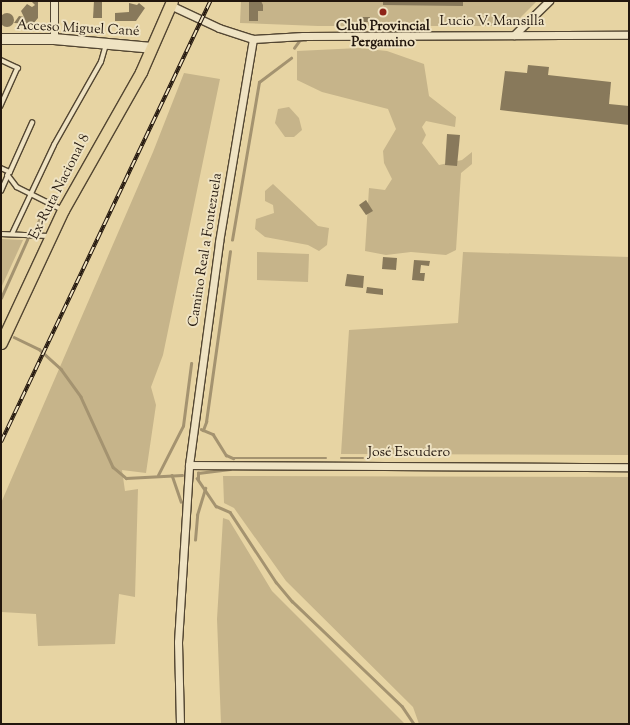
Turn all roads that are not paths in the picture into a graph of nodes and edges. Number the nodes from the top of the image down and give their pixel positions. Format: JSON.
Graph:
{"nodes":[{"id":1,"x":54,"y":1,"type":"edge"},
{"id":2,"x":549,"y":1,"type":"edge"},
{"id":3,"x":171,"y":3,"type":"edge"},
{"id":4,"x":514,"y":35,"type":"junction"},
{"id":5,"x":629,"y":35,"type":"edge"},
{"id":6,"x":1,"y":39,"type":"edge"},
{"id":7,"x":54,"y":39,"type":"junction"},
{"id":8,"x":253,"y":39,"type":"junction"},
{"id":9,"x":107,"y":43,"type":"junction"},
{"id":10,"x":152,"y":48,"type":"junction"},
{"id":11,"x":1,"y":60,"type":"edge"},
{"id":12,"x":1,"y":106,"type":"edge"},
{"id":13,"x":32,"y":123,"type":"dead end"},
{"id":14,"x":1,"y":168,"type":"edge"},
{"id":15,"x":9,"y":174,"type":"junction"},
{"id":16,"x":1,"y":190,"type":"edge"},
{"id":17,"x":30,"y":194,"type":"junction"},
{"id":18,"x":63,"y":210,"type":"junction"},
{"id":19,"x":1,"y":234,"type":"edge"},
{"id":20,"x":12,"y":234,"type":"junction"},
{"id":21,"x":51,"y":237,"type":"junction"},
{"id":22,"x":1,"y":343,"type":"edge"},
{"id":23,"x":189,"y":465,"type":"junction"},
{"id":24,"x":629,"y":467,"type":"edge"},
{"id":25,"x":180,"y":724,"type":"edge"}],
"edges":[{"from":1,"to":7,"type":"street"},
{"from":2,"to":4,"type":"street"},
{"from":3,"to":8,"type":"street","name":"Lucio V. Mansilla"},
{"from":3,"to":10,"type":"main road","name":"Ex-Ruta Nacional 8"},
{"from":4,"to":5,"type":"street","name":"Lucio V. Mansilla"},
{"from":4,"to":8,"type":"street","name":"Lucio V. Mansilla"},
{"from":6,"to":7,"type":"main road","name":"Acceso Miguel Cané"},
{"from":7,"to":9,"type":"main road","name":"Acceso Miguel Cané"},
{"from":8,"to":23,"type":"street","name":"Camino Real a Fontezuela"},
{"from":9,"to":10,"type":"main road","name":"Acceso Miguel Cané"},
{"from":9,"to":17,"type":"lane"},
{"from":10,"to":18,"type":"main road","name":"Ex-Ruta Nacional 8"},
{"from":11,"to":12,"type":"lane"},
{"from":13,"to":15,"type":"lane"},
{"from":14,"to":15,"type":"lane"},
{"from":15,"to":16,"type":"lane"},
{"from":15,"to":17,"type":"lane"},
{"from":17,"to":18,"type":"lane"},
{"from":17,"to":20,"type":"lane"},
{"from":18,"to":21,"type":"main road","name":"Ex-Ruta Nacional 8"},
{"from":19,"to":20,"type":"lane"},
{"from":20,"to":21,"type":"lane"},
{"from":21,"to":22,"type":"main road","name":"Ex-Ruta Nacional 8"},
{"from":23,"to":24,"type":"street","name":"José Escudero"},
{"from":23,"to":25,"type":"street","name":"Camino Real a Fontezuela"}]}
